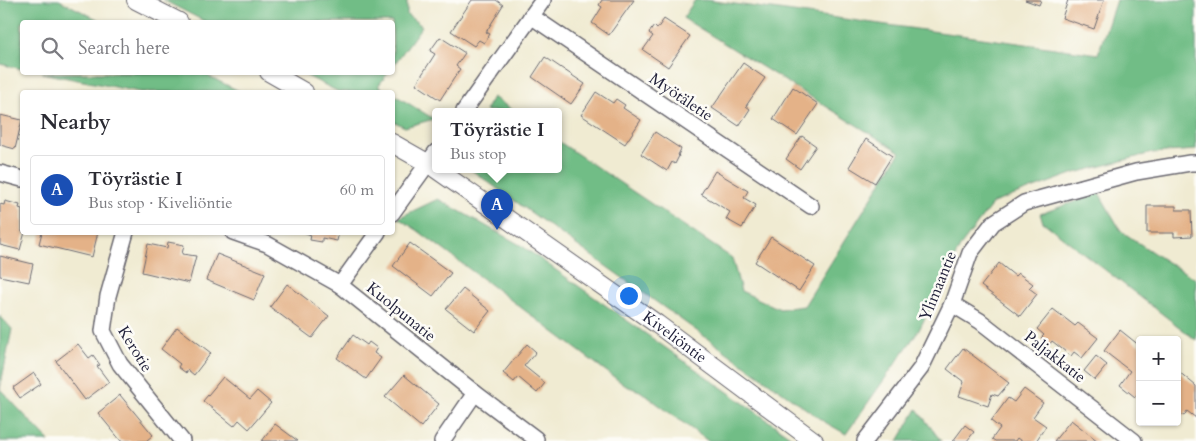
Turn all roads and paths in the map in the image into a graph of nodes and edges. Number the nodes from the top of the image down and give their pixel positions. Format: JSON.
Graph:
{"nodes":[{"id":1,"x":136,"y":0,"type":"edge"},
{"id":2,"x":543,"y":0,"type":"edge"},
{"id":3,"x":531,"y":16,"type":"junction"},
{"id":4,"x":175,"y":20,"type":"edge"},
{"id":5,"x":273,"y":75,"type":"edge"},
{"id":6,"x":300,"y":90,"type":"edge"},
{"id":7,"x":466,"y":108,"type":"edge"},
{"id":8,"x":395,"y":144,"type":"edge"},
{"id":9,"x":432,"y":162,"type":"edge"},
{"id":10,"x":1196,"y":163,"type":"edge"},
{"id":11,"x":432,"y":165,"type":"edge"},
{"id":12,"x":0,"y":173,"type":"edge"},
{"id":13,"x":448,"y":173,"type":"edge"},
{"id":14,"x":20,"y":178,"type":"edge"},
{"id":15,"x":811,"y":206,"type":"dead end"},
{"id":16,"x":395,"y":209,"type":"edge"},
{"id":17,"x":125,"y":235,"type":"edge"},
{"id":18,"x":242,"y":235,"type":"edge"},
{"id":19,"x":376,"y":235,"type":"edge"},
{"id":20,"x":340,"y":285,"type":"junction"},
{"id":21,"x":952,"y":304,"type":"junction"},
{"id":22,"x":475,"y":393,"type":"junction"},
{"id":23,"x":536,"y":439,"type":"dead end"},
{"id":24,"x":182,"y":441,"type":"edge"},
{"id":25,"x":442,"y":441,"type":"edge"},
{"id":26,"x":814,"y":441,"type":"edge"},
{"id":27,"x":865,"y":441,"type":"edge"},
{"id":28,"x":1134,"y":441,"type":"edge"}],
"edges":[{"from":1,"to":4,"type":"street"},
{"from":2,"to":3,"type":"street"},
{"from":3,"to":7,"type":"street"},
{"from":3,"to":15,"type":"street","name":"Myötäletie"},
{"from":5,"to":6,"type":"street"},
{"from":8,"to":9,"type":"street","name":"Kiveliöntie"},
{"from":10,"to":21,"type":"street","name":"Ylimaantie"},
{"from":11,"to":16,"type":"street"},
{"from":12,"to":14,"type":"street"},
{"from":13,"to":26,"type":"street","name":"Kiveliöntie"},
{"from":17,"to":24,"type":"street","name":"Kerotie"},
{"from":18,"to":20,"type":"street","name":"Kuolpunatie"},
{"from":19,"to":20,"type":"street"},
{"from":20,"to":22,"type":"street","name":"Kuolpunatie"},
{"from":21,"to":27,"type":"street","name":"Ylimaantie"},
{"from":21,"to":28,"type":"street","name":"Paljakkatie"},
{"from":22,"to":23,"type":"street","name":"Kuolpunatie"},
{"from":22,"to":25,"type":"street"}]}
